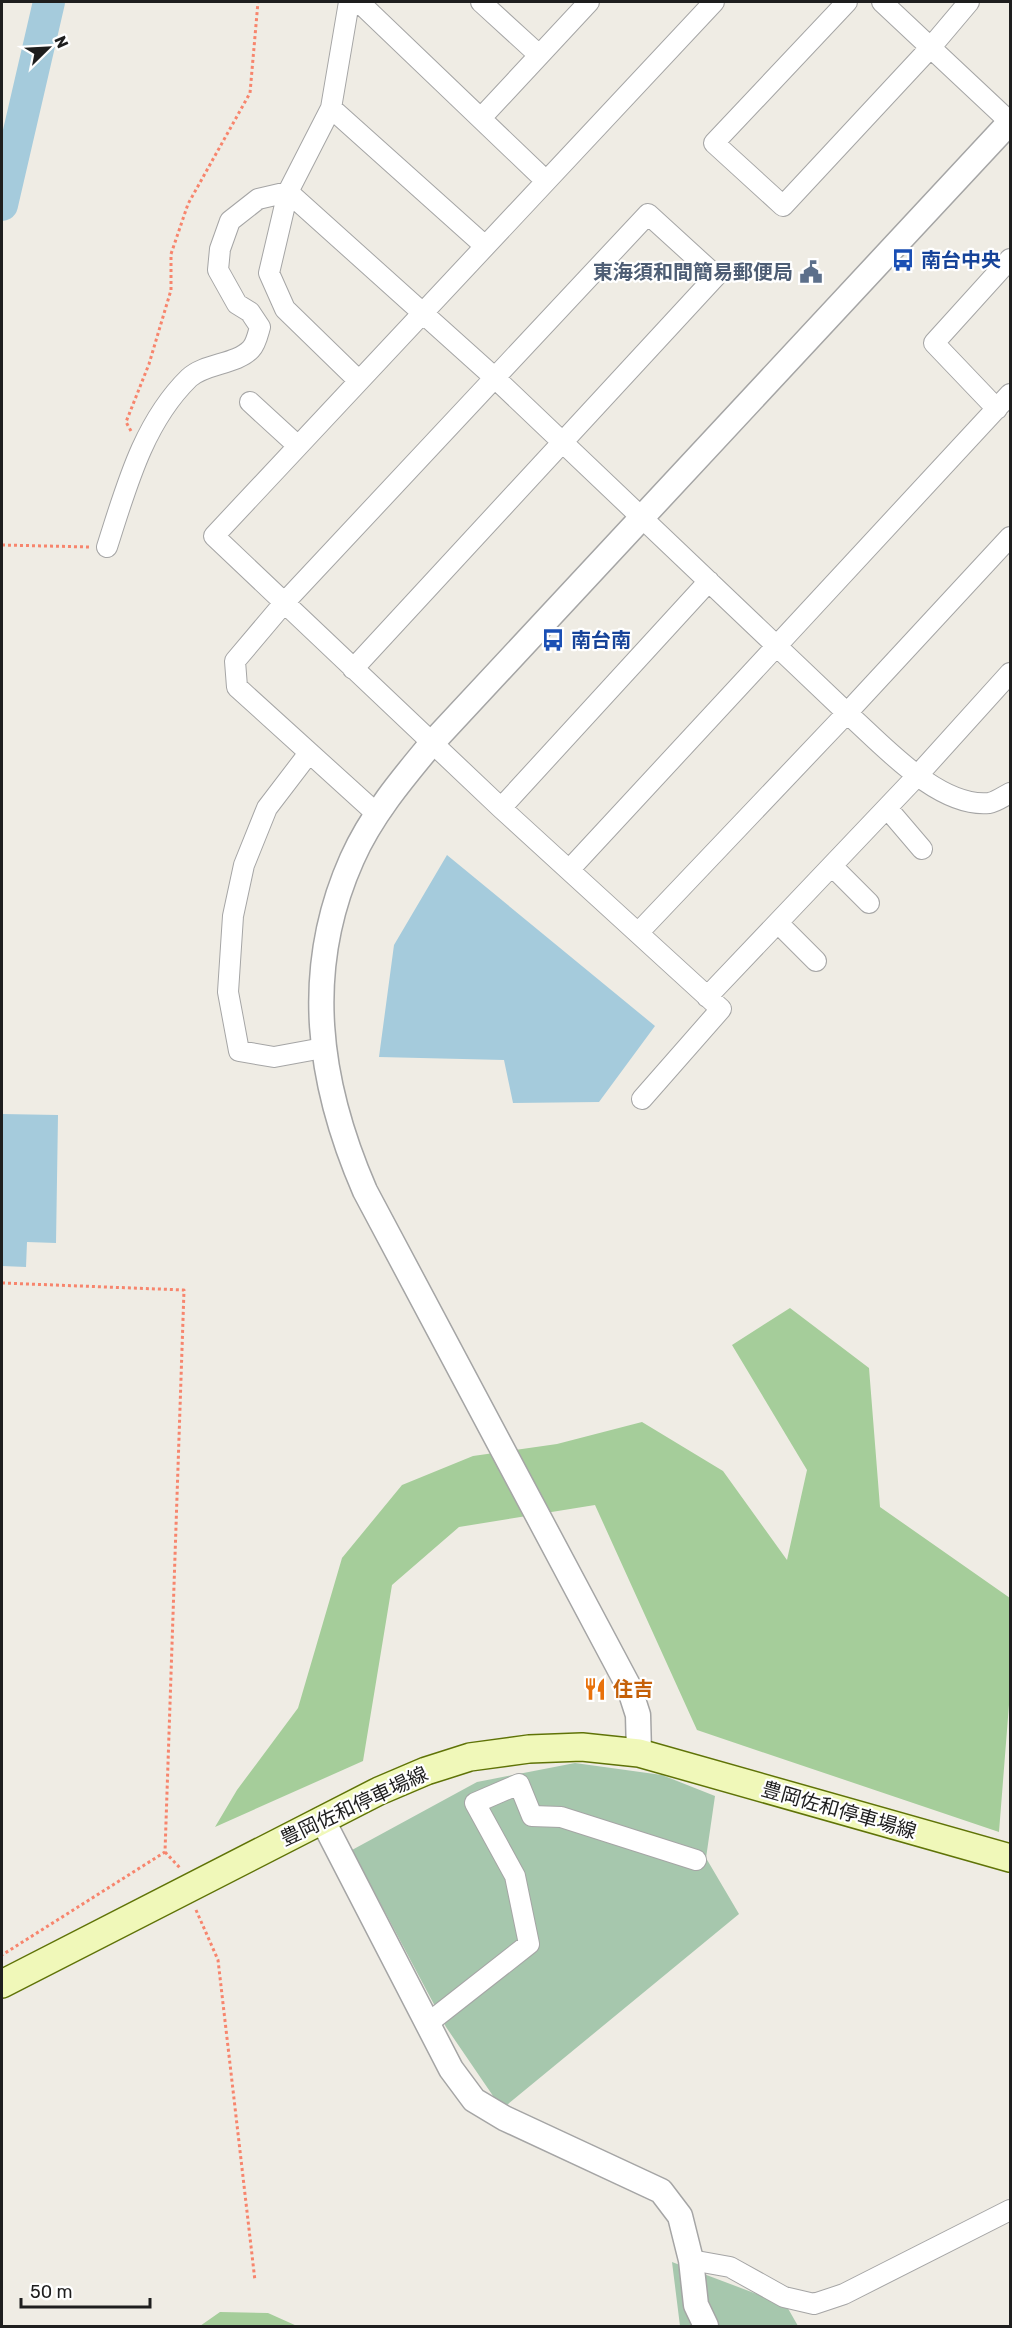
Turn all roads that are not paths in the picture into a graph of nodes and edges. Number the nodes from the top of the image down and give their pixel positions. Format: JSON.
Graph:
{"nodes":[{"id":1,"x":349,"y":2,"type":"edge"},
{"id":2,"x":359,"y":2,"type":"edge"},
{"id":3,"x":482,"y":2,"type":"edge"},
{"id":4,"x":589,"y":2,"type":"edge"},
{"id":5,"x":714,"y":2,"type":"edge"},
{"id":6,"x":847,"y":2,"type":"edge"},
{"id":7,"x":882,"y":2,"type":"edge"},
{"id":8,"x":969,"y":2,"type":"edge"},
{"id":9,"x":931,"y":47,"type":"junction"},
{"id":10,"x":539,"y":55,"type":"junction"},
{"id":11,"x":331,"y":108,"type":"junction"},
{"id":12,"x":481,"y":118,"type":"junction"},
{"id":13,"x":1010,"y":122,"type":"edge"},
{"id":14,"x":546,"y":180,"type":"junction"},
{"id":15,"x":288,"y":192,"type":"junction"},
{"id":16,"x":485,"y":246,"type":"junction"},
{"id":17,"x":1011,"y":259,"type":"edge"},
{"id":18,"x":422,"y":313,"type":"junction"},
{"id":19,"x":495,"y":378,"type":"junction"},
{"id":20,"x":359,"y":381,"type":"junction"},
{"id":21,"x":1011,"y":394,"type":"edge"},
{"id":22,"x":250,"y":402,"type":"dead end"},
{"id":23,"x":997,"y":409,"type":"junction"},
{"id":24,"x":562,"y":442,"type":"junction"},
{"id":25,"x":298,"y":446,"type":"junction"},
{"id":26,"x":642,"y":518,"type":"junction"},
{"id":27,"x":1011,"y":537,"type":"edge"},
{"id":28,"x":107,"y":547,"type":"road end"},
{"id":29,"x":709,"y":581,"type":"junction"},
{"id":30,"x":285,"y":603,"type":"junction"},
{"id":31,"x":777,"y":646,"type":"junction"},
{"id":32,"x":353,"y":669,"type":"junction"},
{"id":33,"x":1011,"y":673,"type":"edge"},
{"id":34,"x":847,"y":713,"type":"junction"},
{"id":35,"x":432,"y":743,"type":"junction"},
{"id":36,"x":309,"y":753,"type":"junction"},
{"id":37,"x":917,"y":776,"type":"junction"},
{"id":38,"x":1011,"y":793,"type":"edge"},
{"id":39,"x":501,"y":808,"type":"junction"},
{"id":40,"x":887,"y":808,"type":"junction"},
{"id":41,"x":377,"y":814,"type":"junction"},
{"id":42,"x":922,"y":849,"type":"dead end"},
{"id":43,"x":832,"y":866,"type":"junction"},
{"id":44,"x":569,"y":870,"type":"junction"},
{"id":45,"x":869,"y":903,"type":"dead end"},
{"id":46,"x":778,"y":923,"type":"junction"},
{"id":47,"x":638,"y":933,"type":"junction"},
{"id":48,"x":816,"y":961,"type":"dead end"},
{"id":49,"x":707,"y":997,"type":"junction"},
{"id":50,"x":323,"y":1048,"type":"junction"},
{"id":51,"x":642,"y":1099,"type":"dead end"},
{"id":52,"x":639,"y":1753,"type":"junction"},
{"id":53,"x":321,"y":1820,"type":"junction"},
{"id":54,"x":1011,"y":1858,"type":"edge"},
{"id":55,"x":696,"y":1860,"type":"dead end"},
{"id":56,"x":2,"y":1984,"type":"edge"},
{"id":57,"x":427,"y":2024,"type":"junction"},
{"id":58,"x":1011,"y":2210,"type":"edge"},
{"id":59,"x":691,"y":2260,"type":"junction"},
{"id":60,"x":705,"y":2326,"type":"edge"}],
"edges":[{"from":1,"to":11,"type":"street"},
{"from":2,"to":12,"type":"street"},
{"from":3,"to":10,"type":"street"},
{"from":4,"to":10,"type":"street"},
{"from":5,"to":14,"type":"street"},
{"from":6,"to":9,"type":"street"},
{"from":7,"to":9,"type":"street"},
{"from":8,"to":9,"type":"street"},
{"from":9,"to":13,"type":"street"},
{"from":10,"to":12,"type":"street"},
{"from":11,"to":15,"type":"street"},
{"from":11,"to":16,"type":"street"},
{"from":12,"to":14,"type":"street"},
{"from":13,"to":26,"type":"street"},
{"from":14,"to":16,"type":"street"},
{"from":15,"to":18,"type":"street"},
{"from":15,"to":20,"type":"street"},
{"from":15,"to":28,"type":"street"},
{"from":16,"to":18,"type":"street"},
{"from":17,"to":23,"type":"street"},
{"from":18,"to":19,"type":"street"},
{"from":18,"to":20,"type":"street"},
{"from":19,"to":24,"type":"street"},
{"from":19,"to":24,"type":"street"},
{"from":19,"to":30,"type":"street"},
{"from":20,"to":25,"type":"street"},
{"from":21,"to":23,"type":"street"},
{"from":22,"to":25,"type":"street"},
{"from":23,"to":31,"type":"street"},
{"from":24,"to":26,"type":"street"},
{"from":24,"to":32,"type":"street"},
{"from":25,"to":30,"type":"street"},
{"from":26,"to":29,"type":"street"},
{"from":26,"to":35,"type":"street"},
{"from":27,"to":34,"type":"street"},
{"from":29,"to":31,"type":"street"},
{"from":29,"to":39,"type":"street"},
{"from":30,"to":32,"type":"street"},
{"from":30,"to":36,"type":"street"},
{"from":31,"to":34,"type":"street"},
{"from":31,"to":44,"type":"street"},
{"from":32,"to":35,"type":"street"},
{"from":33,"to":37,"type":"street"},
{"from":34,"to":37,"type":"street"},
{"from":34,"to":47,"type":"street"},
{"from":35,"to":39,"type":"street"},
{"from":35,"to":41,"type":"street"},
{"from":36,"to":41,"type":"street"},
{"from":36,"to":50,"type":"street"},
{"from":37,"to":38,"type":"street"},
{"from":37,"to":40,"type":"street"},
{"from":39,"to":44,"type":"street"},
{"from":40,"to":42,"type":"street"},
{"from":40,"to":43,"type":"street"},
{"from":41,"to":50,"type":"street"},
{"from":43,"to":45,"type":"street"},
{"from":43,"to":46,"type":"street"},
{"from":44,"to":47,"type":"street"},
{"from":46,"to":48,"type":"street"},
{"from":46,"to":49,"type":"street"},
{"from":47,"to":49,"type":"street"},
{"from":49,"to":51,"type":"street"},
{"from":50,"to":52,"type":"street"},
{"from":52,"to":53,"type":"main road","name":"豊岡佐和停車場線"},
{"from":52,"to":54,"type":"main road","name":"豊岡佐和停車場線"},
{"from":53,"to":56,"type":"main road","name":"豊岡佐和停車場線"},
{"from":53,"to":57,"type":"street"},
{"from":55,"to":57,"type":"street"},
{"from":57,"to":59,"type":"street"},
{"from":58,"to":59,"type":"street"},
{"from":59,"to":60,"type":"street"}]}
